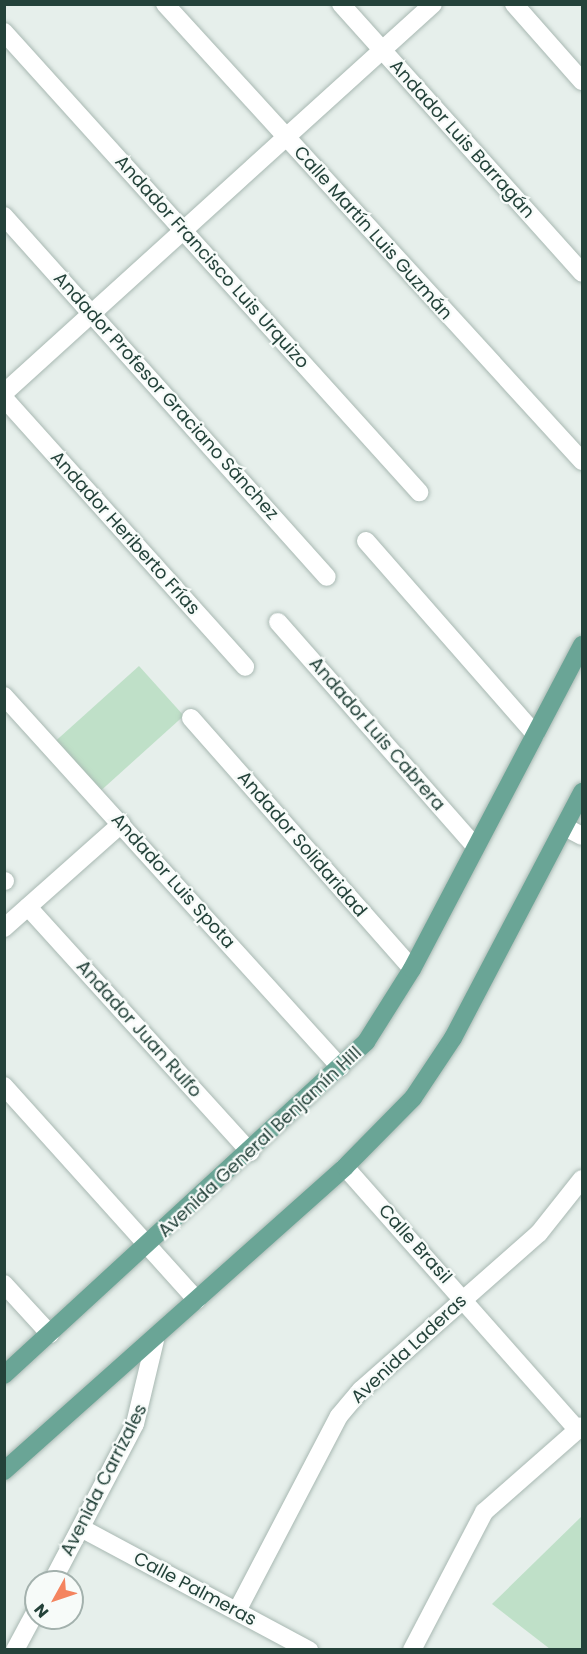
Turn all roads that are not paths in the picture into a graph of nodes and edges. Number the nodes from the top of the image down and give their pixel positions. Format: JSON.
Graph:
{"nodes":[{"id":1,"x":165,"y":4,"type":"edge"},
{"id":2,"x":341,"y":4,"type":"edge"},
{"id":3,"x":433,"y":4,"type":"edge"},
{"id":4,"x":514,"y":4,"type":"edge"},
{"id":5,"x":4,"y":32,"type":"edge"},
{"id":6,"x":382,"y":51,"type":"junction"},
{"id":7,"x":582,"y":81,"type":"edge"},
{"id":8,"x":286,"y":138,"type":"junction"},
{"id":9,"x":4,"y":216,"type":"edge"},
{"id":10,"x":184,"y":231,"type":"junction"},
{"id":11,"x":582,"y":273,"type":"edge"},
{"id":12,"x":92,"y":314,"type":"junction"},
{"id":13,"x":4,"y":393,"type":"edge"},
{"id":14,"x":4,"y":398,"type":"edge"},
{"id":15,"x":582,"y":461,"type":"edge"},
{"id":16,"x":419,"y":492,"type":"dead end"},
{"id":17,"x":366,"y":541,"type":"dead end"},
{"id":18,"x":327,"y":577,"type":"dead end"},
{"id":19,"x":278,"y":622,"type":"dead end"},
{"id":20,"x":582,"y":645,"type":"edge"},
{"id":21,"x":245,"y":667,"type":"dead end"},
{"id":22,"x":4,"y":696,"type":"edge"},
{"id":23,"x":191,"y":718,"type":"dead end"},
{"id":24,"x":535,"y":734,"type":"junction"},
{"id":25,"x":582,"y":792,"type":"edge"},
{"id":26,"x":121,"y":824,"type":"junction"},
{"id":27,"x":565,"y":827,"type":"junction"},
{"id":28,"x":582,"y":836,"type":"edge"},
{"id":29,"x":475,"y":846,"type":"junction"},
{"id":30,"x":28,"y":907,"type":"junction"},
{"id":31,"x":4,"y":928,"type":"edge"},
{"id":32,"x":412,"y":969,"type":"junction"},
{"id":33,"x":340,"y":1067,"type":"junction"},
{"id":34,"x":4,"y":1086,"type":"edge"},
{"id":35,"x":250,"y":1152,"type":"junction"},
{"id":36,"x":345,"y":1167,"type":"junction"},
{"id":37,"x":582,"y":1179,"type":"edge"},
{"id":38,"x":149,"y":1246,"type":"junction"},
{"id":39,"x":4,"y":1284,"type":"edge"},
{"id":40,"x":464,"y":1299,"type":"junction"},
{"id":41,"x":197,"y":1300,"type":"junction"},
{"id":42,"x":50,"y":1334,"type":"junction"},
{"id":43,"x":155,"y":1340,"type":"junction"},
{"id":44,"x":4,"y":1375,"type":"edge"},
{"id":45,"x":580,"y":1428,"type":"edge"},
{"id":46,"x":4,"y":1471,"type":"edge"},
{"id":47,"x":81,"y":1528,"type":"junction"},
{"id":48,"x":58,"y":1570,"type":"edge"},
{"id":49,"x":237,"y":1611,"type":"junction"},
{"id":50,"x":26,"y":1630,"type":"edge"},
{"id":51,"x":15,"y":1650,"type":"edge"},
{"id":52,"x":309,"y":1650,"type":"edge"},
{"id":53,"x":412,"y":1650,"type":"edge"}],
"edges":[{"from":1,"to":8,"type":"street","name":"Calle Martín Luis Guzmán"},
{"from":2,"to":6,"type":"street","name":"Andador Luis Barragán"},
{"from":3,"to":6,"type":"street"},
{"from":4,"to":7,"type":"street"},
{"from":5,"to":10,"type":"street","name":"Andador Francisco Luis Urquizo"},
{"from":6,"to":8,"type":"street"},
{"from":6,"to":11,"type":"street","name":"Andador Luis Barragán"},
{"from":8,"to":10,"type":"street"},
{"from":8,"to":15,"type":"street","name":"Calle Martín Luis Guzmán"},
{"from":9,"to":12,"type":"street","name":"Andador Profesor Graciano Sánchez"},
{"from":10,"to":12,"type":"street"},
{"from":10,"to":16,"type":"street","name":"Andador Francisco Luis Urquizo"},
{"from":12,"to":13,"type":"street"},
{"from":12,"to":18,"type":"street","name":"Andador Profesor Graciano Sánchez"},
{"from":14,"to":21,"type":"street","name":"Andador Heriberto Frías"},
{"from":17,"to":24,"type":"street"},
{"from":19,"to":29,"type":"street","name":"Andador Luis Cabrera"},
{"from":20,"to":24,"type":"main road","name":"Avenida General Benjamín Hill"},
{"from":22,"to":26,"type":"street","name":"Andador Luis Spota"},
{"from":23,"to":32,"type":"street","name":"Andador Solidaridad"},
{"from":24,"to":29,"type":"main road","name":"Avenida General Benjamín Hill"},
{"from":25,"to":27,"type":"main road"},
{"from":26,"to":30,"type":"street"},
{"from":26,"to":33,"type":"street","name":"Andador Luis Spota"},
{"from":27,"to":28,"type":"street"},
{"from":27,"to":36,"type":"main road"},
{"from":29,"to":32,"type":"main road","name":"Avenida General Benjamín Hill"},
{"from":30,"to":31,"type":"street"},
{"from":30,"to":35,"type":"street","name":"Andador Juan Rulfo"},
{"from":32,"to":33,"type":"main road","name":"Avenida General Benjamín Hill"},
{"from":33,"to":35,"type":"main road","name":"Avenida General Benjamín Hill"},
{"from":34,"to":38,"type":"street"},
{"from":35,"to":38,"type":"main road","name":"Avenida General Benjamín Hill"},
{"from":36,"to":40,"type":"street","name":"Calle Brasil"},
{"from":36,"to":41,"type":"main road"},
{"from":37,"to":40,"type":"street","name":"Avenida Laderas"},
{"from":38,"to":41,"type":"street"},
{"from":38,"to":42,"type":"main road","name":"Avenida General Benjamín Hill"},
{"from":39,"to":42,"type":"street"},
{"from":40,"to":45,"type":"street","name":"Calle Brasil"},
{"from":40,"to":49,"type":"street","name":"Avenida Laderas"},
{"from":41,"to":43,"type":"main road"},
{"from":42,"to":44,"type":"main road","name":"Avenida General Benjamín Hill"},
{"from":43,"to":46,"type":"main road"},
{"from":43,"to":47,"type":"street","name":"Avenida Carrizales"},
{"from":45,"to":53,"type":"street"},
{"from":47,"to":48,"type":"street","name":"Avenida Carrizales"},
{"from":47,"to":49,"type":"street","name":"Calle Palmeras"},
{"from":49,"to":52,"type":"street","name":"Calle Palmeras"},
{"from":50,"to":51,"type":"street"}]}
